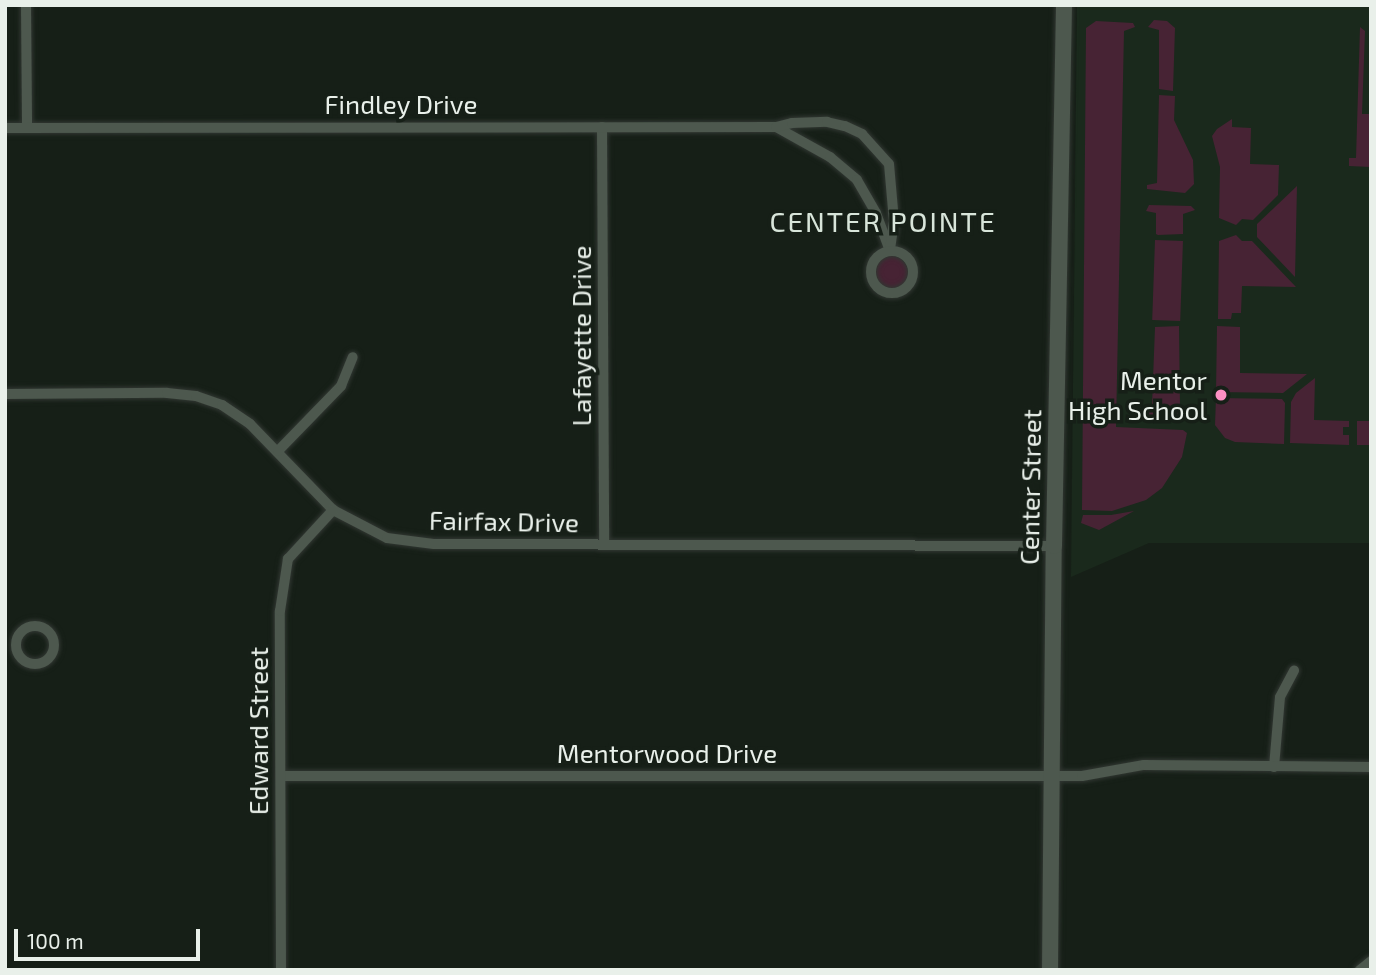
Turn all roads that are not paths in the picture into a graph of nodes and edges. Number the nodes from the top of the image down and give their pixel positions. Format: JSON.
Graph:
{"nodes":[{"id":1,"x":26,"y":5,"type":"edge"},
{"id":2,"x":1064,"y":5,"type":"edge"},
{"id":3,"x":602,"y":127,"type":"junction"},
{"id":4,"x":776,"y":127,"type":"junction"},
{"id":5,"x":5,"y":128,"type":"edge"},
{"id":6,"x":27,"y":128,"type":"junction"},
{"id":7,"x":890,"y":251,"type":"junction"},
{"id":8,"x":353,"y":357,"type":"dead end"},
{"id":9,"x":5,"y":394,"type":"edge"},
{"id":10,"x":278,"y":451,"type":"junction"},
{"id":11,"x":333,"y":510,"type":"junction"},
{"id":12,"x":604,"y":545,"type":"junction"},
{"id":13,"x":1054,"y":546,"type":"junction"},
{"id":14,"x":1294,"y":671,"type":"dead end"},
{"id":15,"x":1274,"y":766,"type":"junction"},
{"id":16,"x":1371,"y":767,"type":"edge"},
{"id":17,"x":282,"y":776,"type":"junction"},
{"id":18,"x":1052,"y":776,"type":"junction"},
{"id":19,"x":1371,"y":961,"type":"edge"},
{"id":20,"x":281,"y":970,"type":"edge"},
{"id":21,"x":1050,"y":970,"type":"edge"},
{"id":22,"x":1360,"y":970,"type":"edge"}],
"edges":[{"from":1,"to":6,"type":"street"},
{"from":2,"to":13,"type":"main road","name":"Center Street"},
{"from":3,"to":4,"type":"street","name":"Findley Drive"},
{"from":3,"to":6,"type":"street","name":"Findley Drive"},
{"from":3,"to":12,"type":"street","name":"Lafayette Drive"},
{"from":4,"to":7,"type":"street","name":"Findley Drive"},
{"from":4,"to":7,"type":"street","name":"Findley Drive"},
{"from":5,"to":6,"type":"street"},
{"from":7,"to":7,"type":"street","name":"Findley Drive"},
{"from":8,"to":10,"type":"street"},
{"from":9,"to":10,"type":"street","name":"Fairfax Drive"},
{"from":10,"to":11,"type":"street","name":"Fairfax Drive"},
{"from":11,"to":12,"type":"street","name":"Fairfax Drive"},
{"from":11,"to":17,"type":"street","name":"Edward Street"},
{"from":12,"to":13,"type":"street","name":"Fairfax Drive"},
{"from":13,"to":18,"type":"main road","name":"Center Street"},
{"from":14,"to":15,"type":"street"},
{"from":15,"to":16,"type":"street","name":"Mentorwood Drive"},
{"from":15,"to":18,"type":"street","name":"Mentorwood Drive"},
{"from":17,"to":18,"type":"street","name":"Mentorwood Drive"},
{"from":17,"to":20,"type":"street","name":"Edward Street"},
{"from":18,"to":21,"type":"main road","name":"Center Street"},
{"from":19,"to":22,"type":"street"}]}
